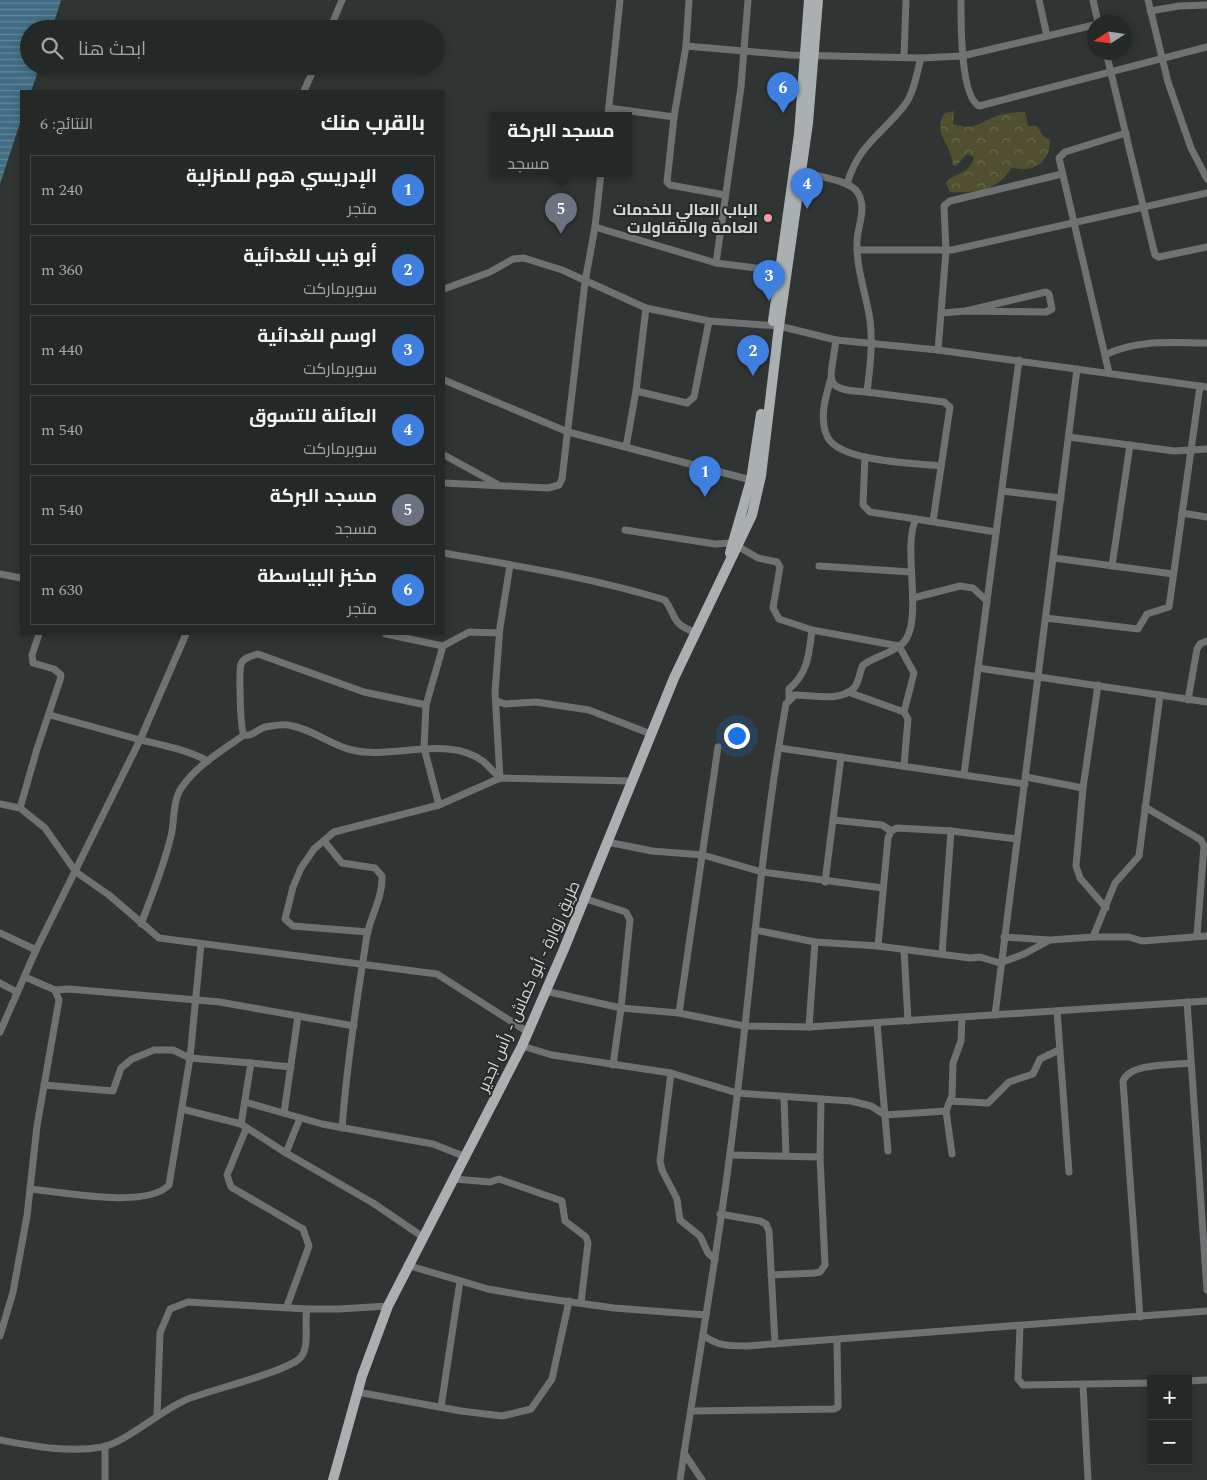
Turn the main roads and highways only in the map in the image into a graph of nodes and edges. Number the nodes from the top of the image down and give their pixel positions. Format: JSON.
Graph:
{"nodes":[{"id":1,"x":809,"y":0,"type":"edge"},
{"id":2,"x":818,"y":0,"type":"edge"},
{"id":3,"x":810,"y":55,"type":"junction"},
{"id":4,"x":776,"y":326,"type":"junction"},
{"id":5,"x":748,"y":514,"type":"junction"},
{"id":6,"x":333,"y":1480,"type":"edge"}],
"edges":[{"from":1,"to":3,"type":"main road"},
{"from":2,"to":3,"type":"main road"},
{"from":3,"to":4,"type":"main road"},
{"from":3,"to":4,"type":"main road"},
{"from":4,"to":5,"type":"main road"},
{"from":4,"to":5,"type":"main road"},
{"from":5,"to":6,"type":"main road","name":"طريق زوارة - أبو كماش - رأس اجدير"}]}
